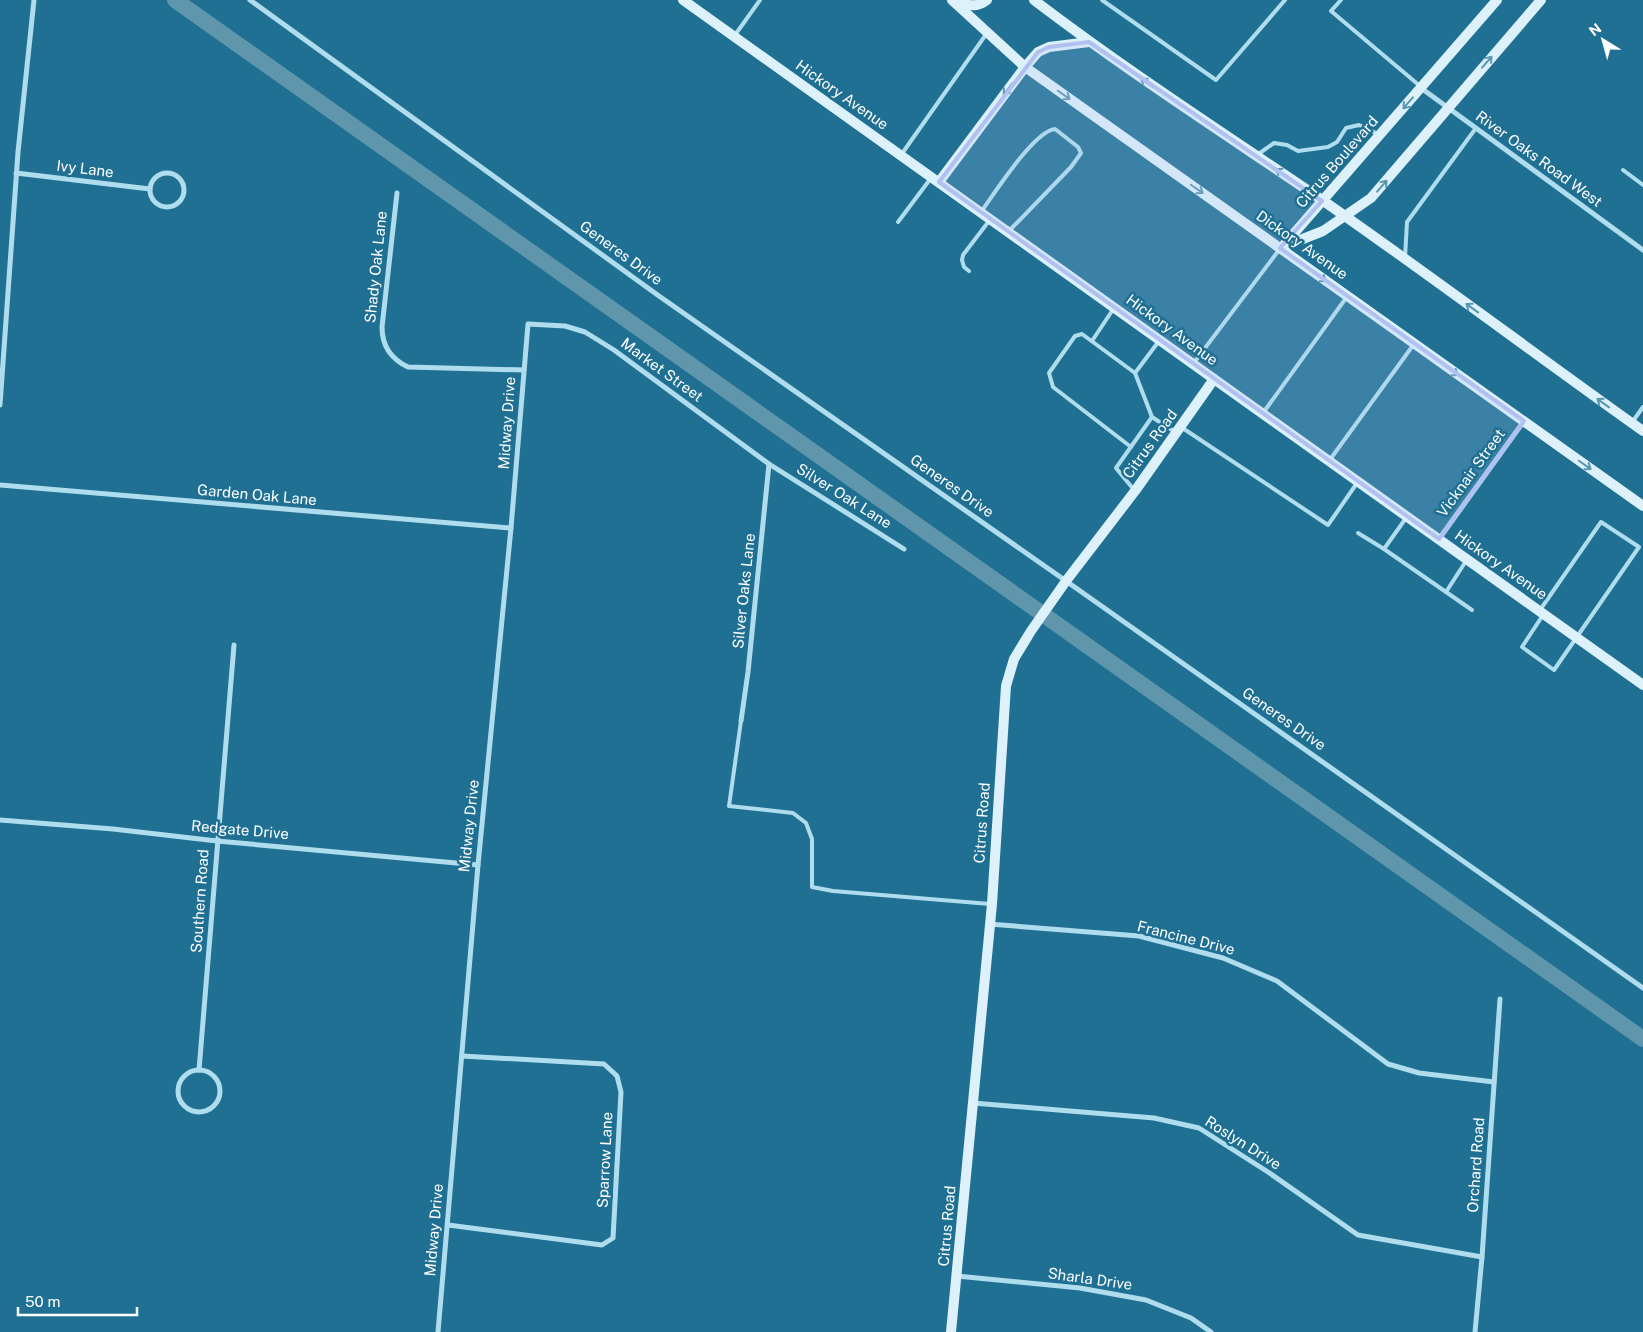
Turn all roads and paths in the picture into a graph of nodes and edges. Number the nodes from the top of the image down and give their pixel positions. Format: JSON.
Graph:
{"nodes":[{"id":1,"x":34,"y":0,"type":"edge"},
{"id":2,"x":250,"y":0,"type":"edge"},
{"id":3,"x":682,"y":0,"type":"edge"},
{"id":4,"x":760,"y":0,"type":"edge"},
{"id":5,"x":952,"y":0,"type":"edge"},
{"id":6,"x":987,"y":0,"type":"edge"},
{"id":7,"x":1034,"y":0,"type":"edge"},
{"id":8,"x":1102,"y":0,"type":"edge"},
{"id":9,"x":1285,"y":0,"type":"edge"},
{"id":10,"x":1340,"y":0,"type":"edge"},
{"id":11,"x":1497,"y":0,"type":"edge"},
{"id":12,"x":1541,"y":0,"type":"edge"},
{"id":13,"x":987,"y":33,"type":"junction"},
{"id":14,"x":734,"y":36,"type":"junction"},
{"id":15,"x":1089,"y":42,"type":"junction"},
{"id":16,"x":1025,"y":67,"type":"junction"},
{"id":17,"x":1422,"y":88,"type":"junction"},
{"id":18,"x":1448,"y":108,"type":"junction"},
{"id":19,"x":1476,"y":128,"type":"junction"},
{"id":20,"x":1380,"y":135,"type":"junction"},
{"id":21,"x":901,"y":156,"type":"junction"},
{"id":22,"x":1256,"y":156,"type":"junction"},
{"id":23,"x":1623,"y":170,"type":"dead end"},
{"id":24,"x":16,"y":173,"type":"junction"},
{"id":25,"x":935,"y":180,"type":"junction"},
{"id":26,"x":1643,"y":185,"type":"edge"},
{"id":27,"x":150,"y":190,"type":"junction"},
{"id":28,"x":397,"y":193,"type":"dead end"},
{"id":29,"x":1322,"y":201,"type":"junction"},
{"id":30,"x":981,"y":212,"type":"junction"},
{"id":31,"x":1344,"y":216,"type":"junction"},
{"id":32,"x":990,"y":219,"type":"junction"},
{"id":33,"x":898,"y":222,"type":"dead end"},
{"id":34,"x":1008,"y":232,"type":"junction"},
{"id":35,"x":1280,"y":248,"type":"junction"},
{"id":36,"x":1643,"y":250,"type":"edge"},
{"id":37,"x":1405,"y":260,"type":"junction"},
{"id":38,"x":969,"y":271,"type":"dead end"},
{"id":39,"x":1348,"y":296,"type":"junction"},
{"id":40,"x":1114,"y":307,"type":"junction"},
{"id":41,"x":528,"y":324,"type":"joint"},
{"id":42,"x":1160,"y":340,"type":"junction"},
{"id":43,"x":1092,"y":341,"type":"junction"},
{"id":44,"x":1414,"y":344,"type":"junction"},
{"id":45,"x":1193,"y":364,"type":"junction"},
{"id":46,"x":524,"y":370,"type":"junction"},
{"id":47,"x":1135,"y":373,"type":"junction"},
{"id":48,"x":1214,"y":379,"type":"junction"},
{"id":49,"x":0,"y":405,"type":"edge"},
{"id":50,"x":1643,"y":407,"type":"edge"},
{"id":51,"x":1263,"y":413,"type":"junction"},
{"id":52,"x":1152,"y":418,"type":"junction"},
{"id":53,"x":1524,"y":421,"type":"junction"},
{"id":54,"x":1632,"y":423,"type":"junction"},
{"id":55,"x":1179,"y":430,"type":"junction"},
{"id":56,"x":1643,"y":431,"type":"edge"},
{"id":57,"x":1131,"y":447,"type":"junction"},
{"id":58,"x":1329,"y":461,"type":"junction"},
{"id":59,"x":769,"y":464,"type":"junction"},
{"id":60,"x":1358,"y":482,"type":"junction"},
{"id":61,"x":0,"y":485,"type":"edge"},
{"id":62,"x":1135,"y":491,"type":"junction"},
{"id":63,"x":1643,"y":506,"type":"edge"},
{"id":64,"x":1408,"y":517,"type":"junction"},
{"id":65,"x":511,"y":528,"type":"junction"},
{"id":66,"x":1358,"y":533,"type":"dead end"},
{"id":67,"x":1439,"y":539,"type":"junction"},
{"id":68,"x":904,"y":549,"type":"dead end"},
{"id":69,"x":1384,"y":549,"type":"junction"},
{"id":70,"x":1468,"y":559,"type":"junction"},
{"id":71,"x":1064,"y":585,"type":"junction"},
{"id":72,"x":1446,"y":592,"type":"junction"},
{"id":73,"x":1472,"y":610,"type":"dead end"},
{"id":74,"x":1542,"y":612,"type":"junction"},
{"id":75,"x":1578,"y":638,"type":"junction"},
{"id":76,"x":234,"y":645,"type":"dead end"},
{"id":77,"x":1643,"y":685,"type":"edge"},
{"id":78,"x":741,"y":721,"type":"joint"},
{"id":79,"x":0,"y":820,"type":"edge"},
{"id":80,"x":217,"y":841,"type":"junction"},
{"id":81,"x":478,"y":865,"type":"junction"},
{"id":82,"x":992,"y":904,"type":"junction"},
{"id":83,"x":989,"y":924,"type":"junction"},
{"id":84,"x":1643,"y":988,"type":"edge"},
{"id":85,"x":1500,"y":999,"type":"dead end"},
{"id":86,"x":462,"y":1056,"type":"junction"},
{"id":87,"x":199,"y":1070,"type":"junction"},
{"id":88,"x":1494,"y":1082,"type":"junction"},
{"id":89,"x":973,"y":1103,"type":"junction"},
{"id":90,"x":448,"y":1225,"type":"junction"},
{"id":91,"x":1482,"y":1257,"type":"junction"},
{"id":92,"x":957,"y":1276,"type":"junction"},
{"id":93,"x":438,"y":1332,"type":"edge"},
{"id":94,"x":951,"y":1332,"type":"edge"},
{"id":95,"x":1211,"y":1332,"type":"edge"},
{"id":96,"x":1475,"y":1332,"type":"edge"}],
"edges":[{"from":1,"to":24,"type":"street"},
{"from":2,"to":71,"type":"street","name":"Generes Drive"},
{"from":3,"to":14,"type":"main road","name":"Hickory Avenue"},
{"from":4,"to":14,"type":"lane"},
{"from":5,"to":6,"type":"main road"},
{"from":5,"to":13,"type":"main road","name":"Dickory Avenue"},
{"from":7,"to":15,"type":"main road"},
{"from":8,"to":9,"type":"lane"},
{"from":10,"to":17,"type":"lane"},
{"from":11,"to":17,"type":"main road","name":"Citrus Boulevard"},
{"from":18,"to":12,"type":"main road","one_way":true},
{"from":13,"to":16,"type":"main road","name":"Dickory Avenue"},
{"from":13,"to":21,"type":"lane"},
{"from":14,"to":21,"type":"main road","name":"Hickory Avenue"},
{"from":15,"to":16,"type":"main road"},
{"from":22,"to":15,"type":"main road","one_way":true},
{"from":16,"to":25,"type":"main road","one_way":true},
{"from":16,"to":35,"type":"main road","name":"Dickory Avenue","one_way":true},
{"from":17,"to":18,"type":"street","name":"River Oaks Road West"},
{"from":17,"to":20,"type":"main road","name":"Citrus Boulevard","one_way":true},
{"from":18,"to":19,"type":"street","name":"River Oaks Road West"},
{"from":31,"to":18,"type":"main road","one_way":true},
{"from":19,"to":36,"type":"street","name":"River Oaks Road West"},
{"from":19,"to":37,"type":"lane"},
{"from":20,"to":22,"type":"lane"},
{"from":20,"to":29,"type":"main road","name":"Citrus Boulevard"},
{"from":21,"to":25,"type":"main road","name":"Hickory Avenue"},
{"from":29,"to":22,"type":"main road","one_way":true},
{"from":23,"to":26,"type":"lane"},
{"from":24,"to":27,"type":"street","name":"Ivy Lane"},
{"from":24,"to":49,"type":"street"},
{"from":25,"to":30,"type":"main road","name":"Hickory Avenue"},
{"from":25,"to":33,"type":"lane"},
{"from":27,"to":27,"type":"street"},
{"from":28,"to":46,"type":"street","name":"Shady Oak Lane"},
{"from":29,"to":31,"type":"main road"},
{"from":29,"to":35,"type":"main road","name":"Citrus Boulevard"},
{"from":30,"to":32,"type":"main road","name":"Hickory Avenue"},
{"from":30,"to":34,"type":"lane"},
{"from":31,"to":35,"type":"main road"},
{"from":31,"to":37,"type":"main road"},
{"from":32,"to":34,"type":"main road","name":"Hickory Avenue"},
{"from":32,"to":38,"type":"lane"},
{"from":34,"to":40,"type":"main road","name":"Hickory Avenue"},
{"from":35,"to":39,"type":"main road","name":"Dickory Avenue","one_way":true},
{"from":35,"to":45,"type":"lane"},
{"from":54,"to":37,"type":"main road","one_way":true},
{"from":39,"to":44,"type":"main road","name":"Dickory Avenue"},
{"from":39,"to":51,"type":"lane"},
{"from":40,"to":42,"type":"main road","name":"Hickory Avenue"},
{"from":40,"to":43,"type":"lane"},
{"from":41,"to":46,"type":"street","name":"Midway Drive"},
{"from":41,"to":59,"type":"street","name":"Market Street"},
{"from":42,"to":45,"type":"main road","name":"Hickory Avenue"},
{"from":42,"to":47,"type":"lane"},
{"from":43,"to":47,"type":"lane"},
{"from":43,"to":57,"type":"lane"},
{"from":44,"to":53,"type":"main road","name":"Dickory Avenue","one_way":true},
{"from":44,"to":58,"type":"lane"},
{"from":45,"to":48,"type":"main road","name":"Hickory Avenue"},
{"from":46,"to":65,"type":"street","name":"Midway Drive"},
{"from":47,"to":52,"type":"lane"},
{"from":48,"to":51,"type":"main road","name":"Hickory Avenue"},
{"from":48,"to":55,"type":"main road","name":"Citrus Road"},
{"from":50,"to":54,"type":"lane"},
{"from":51,"to":58,"type":"main road","name":"Hickory Avenue"},
{"from":52,"to":55,"type":"lane"},
{"from":52,"to":57,"type":"lane"},
{"from":53,"to":63,"type":"main road","name":"Dickory Avenue","one_way":true},
{"from":53,"to":67,"type":"street","name":"Vicknair Street"},
{"from":54,"to":56,"type":"main road"},
{"from":55,"to":60,"type":"lane"},
{"from":55,"to":62,"type":"main road","name":"Citrus Road"},
{"from":57,"to":62,"type":"lane"},
{"from":58,"to":60,"type":"main road","name":"Hickory Avenue"},
{"from":59,"to":68,"type":"street","name":"Silver Oak Lane"},
{"from":59,"to":78,"type":"street","name":"Silver Oaks Lane"},
{"from":60,"to":64,"type":"main road","name":"Hickory Avenue"},
{"from":61,"to":65,"type":"street","name":"Garden Oak Lane"},
{"from":62,"to":71,"type":"main road","name":"Citrus Road"},
{"from":64,"to":67,"type":"main road","name":"Hickory Avenue"},
{"from":64,"to":69,"type":"lane"},
{"from":65,"to":81,"type":"street","name":"Midway Drive"},
{"from":66,"to":69,"type":"lane"},
{"from":67,"to":70,"type":"main road","name":"Hickory Avenue"},
{"from":69,"to":72,"type":"lane"},
{"from":70,"to":72,"type":"lane"},
{"from":70,"to":74,"type":"main road","name":"Hickory Avenue"},
{"from":71,"to":82,"type":"main road","name":"Citrus Road"},
{"from":71,"to":84,"type":"street","name":"Generes Drive"},
{"from":72,"to":73,"type":"lane"},
{"from":74,"to":75,"type":"main road","name":"Hickory Avenue"},
{"from":74,"to":75,"type":"lane"},
{"from":74,"to":75,"type":"lane"},
{"from":75,"to":77,"type":"main road","name":"Hickory Avenue"},
{"from":76,"to":80,"type":"street","name":"Southern Road"},
{"from":78,"to":82,"type":"lane"},
{"from":79,"to":80,"type":"street","name":"Redgate Drive"},
{"from":80,"to":81,"type":"street","name":"Redgate Drive"},
{"from":80,"to":87,"type":"street","name":"Southern Road"},
{"from":81,"to":86,"type":"street","name":"Midway Drive"},
{"from":82,"to":83,"type":"main road","name":"Citrus Road"},
{"from":83,"to":88,"type":"street","name":"Francine Drive"},
{"from":83,"to":89,"type":"main road","name":"Citrus Road"},
{"from":85,"to":88,"type":"street","name":"Orchard Road"},
{"from":86,"to":90,"type":"street","name":"Midway Drive"},
{"from":86,"to":90,"type":"street","name":"Sparrow Lane"},
{"from":87,"to":87,"type":"street"},
{"from":88,"to":91,"type":"street","name":"Orchard Road"},
{"from":89,"to":91,"type":"street","name":"Roslyn Drive"},
{"from":89,"to":92,"type":"main road","name":"Citrus Road"},
{"from":90,"to":93,"type":"street","name":"Midway Drive"},
{"from":91,"to":96,"type":"street","name":"Orchard Road"},
{"from":92,"to":94,"type":"main road","name":"Citrus Road"},
{"from":92,"to":95,"type":"street","name":"Sharla Drive"}]}
